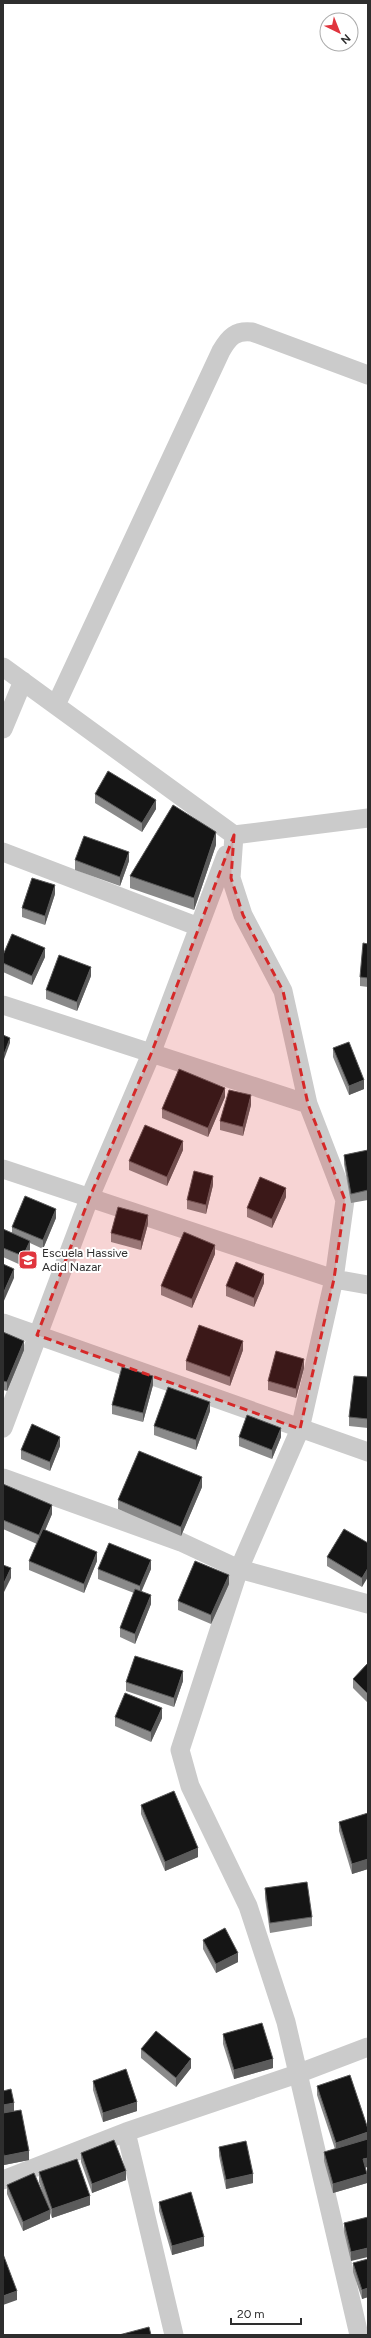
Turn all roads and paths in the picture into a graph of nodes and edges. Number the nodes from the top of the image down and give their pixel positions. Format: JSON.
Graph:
{"nodes":[{"id":1,"x":368,"y":375,"type":"edge"},
{"id":2,"x":3,"y":667,"type":"edge"},
{"id":3,"x":23,"y":681,"type":"junction"},
{"id":4,"x":56,"y":705,"type":"junction"},
{"id":5,"x":3,"y":729,"type":"edge"},
{"id":6,"x":366,"y":821,"type":"edge"},
{"id":7,"x":234,"y":835,"type":"junction"},
{"id":8,"x":3,"y":852,"type":"edge"},
{"id":9,"x":199,"y":927,"type":"junction"},
{"id":10,"x":3,"y":1005,"type":"edge"},
{"id":11,"x":151,"y":1054,"type":"junction"},
{"id":12,"x":308,"y":1104,"type":"junction"},
{"id":13,"x":3,"y":1169,"type":"edge"},
{"id":14,"x":89,"y":1199,"type":"junction"},
{"id":15,"x":334,"y":1279,"type":"junction"},
{"id":16,"x":368,"y":1285,"type":"edge"},
{"id":17,"x":3,"y":1323,"type":"edge"},
{"id":18,"x":37,"y":1335,"type":"junction"},
{"id":19,"x":3,"y":1428,"type":"edge"},
{"id":20,"x":300,"y":1429,"type":"junction"},
{"id":21,"x":368,"y":1452,"type":"edge"},
{"id":22,"x":3,"y":1478,"type":"edge"},
{"id":23,"x":240,"y":1569,"type":"junction"},
{"id":24,"x":368,"y":1604,"type":"edge"},
{"id":25,"x":368,"y":2047,"type":"edge"},
{"id":26,"x":297,"y":2074,"type":"junction"},
{"id":27,"x":126,"y":2132,"type":"junction"},
{"id":28,"x":3,"y":2180,"type":"edge"},
{"id":29,"x":174,"y":2335,"type":"edge"},
{"id":30,"x":359,"y":2335,"type":"edge"}],
"edges":[{"from":1,"to":4,"type":"street"},
{"from":2,"to":3,"type":"street"},
{"from":3,"to":4,"type":"street"},
{"from":3,"to":5,"type":"street"},
{"from":4,"to":7,"type":"street"},
{"from":6,"to":7,"type":"street"},
{"from":7,"to":9,"type":"street"},
{"from":7,"to":12,"type":"street"},
{"from":8,"to":9,"type":"street"},
{"from":9,"to":11,"type":"street"},
{"from":10,"to":11,"type":"street"},
{"from":11,"to":12,"type":"street"},
{"from":11,"to":14,"type":"street"},
{"from":12,"to":15,"type":"street"},
{"from":13,"to":14,"type":"street"},
{"from":14,"to":15,"type":"street"},
{"from":14,"to":18,"type":"street"},
{"from":15,"to":16,"type":"street"},
{"from":15,"to":20,"type":"street"},
{"from":17,"to":18,"type":"street"},
{"from":18,"to":19,"type":"street"},
{"from":18,"to":20,"type":"street"},
{"from":20,"to":21,"type":"street"},
{"from":20,"to":23,"type":"street"},
{"from":22,"to":23,"type":"street"},
{"from":23,"to":24,"type":"street"},
{"from":23,"to":26,"type":"street"},
{"from":25,"to":26,"type":"street"},
{"from":26,"to":27,"type":"street"},
{"from":26,"to":30,"type":"street"},
{"from":27,"to":28,"type":"street"},
{"from":27,"to":29,"type":"street"}]}
